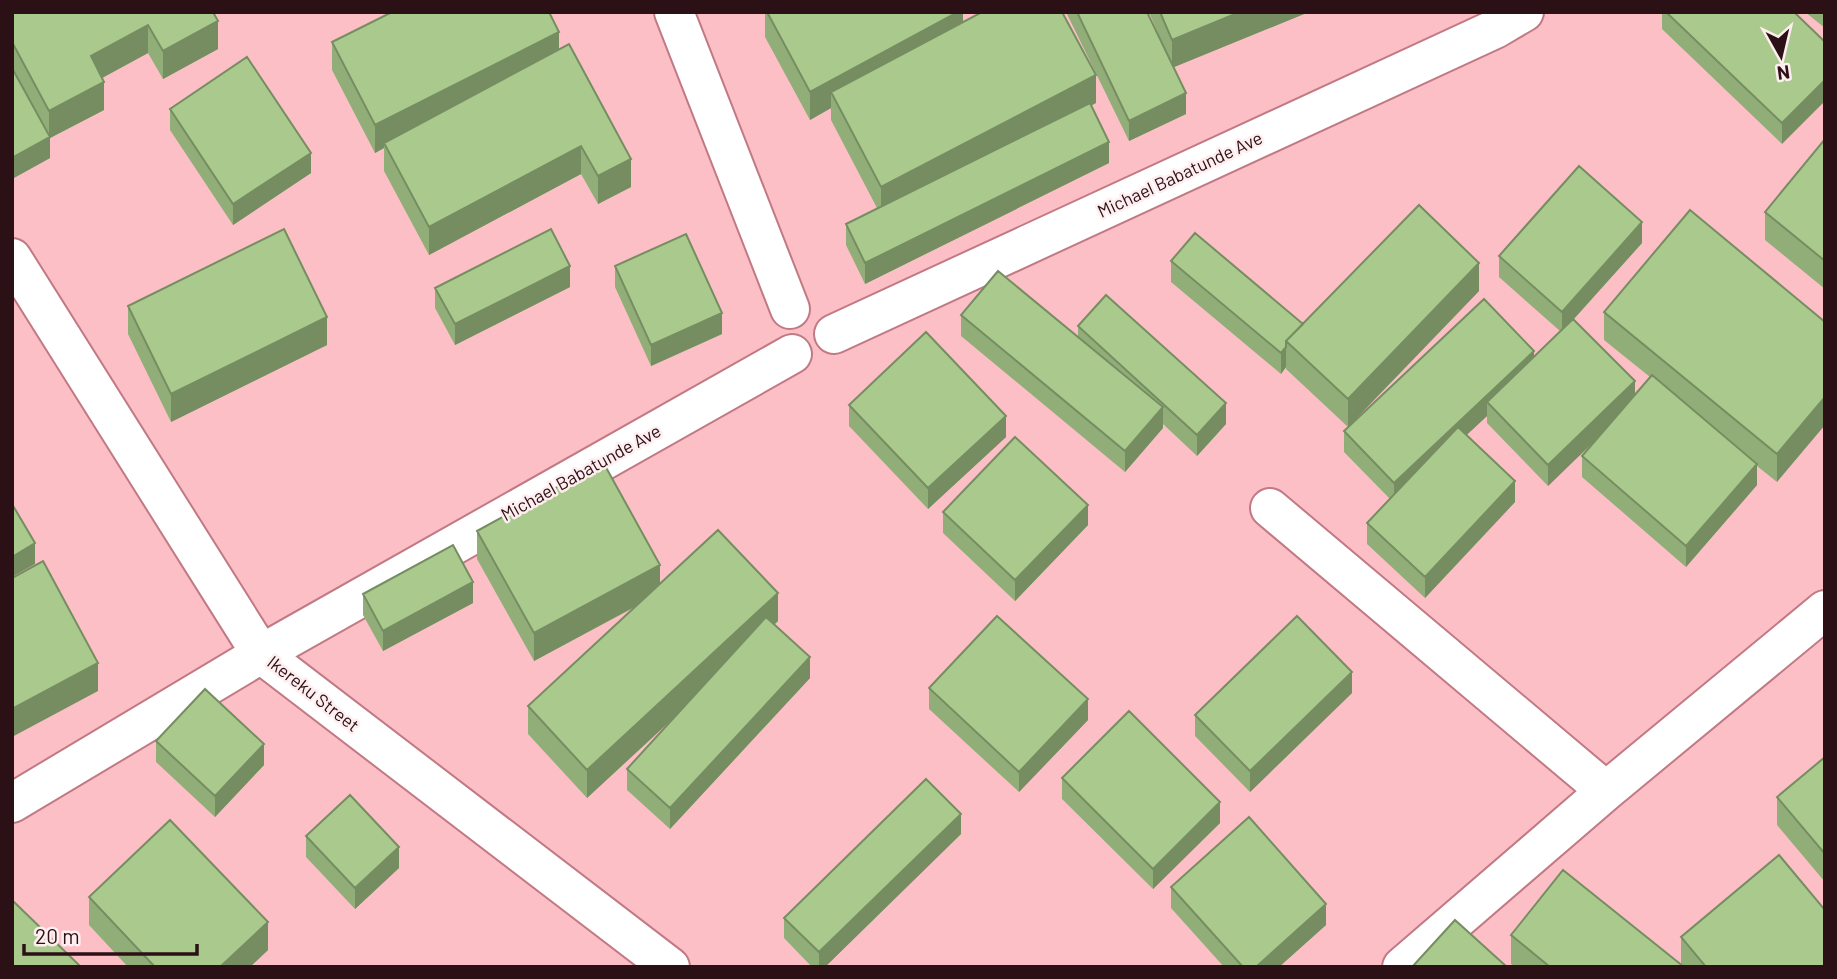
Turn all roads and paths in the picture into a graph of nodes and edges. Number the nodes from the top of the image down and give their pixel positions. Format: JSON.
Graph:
{"nodes":[{"id":1,"x":674,"y":12,"type":"edge"},
{"id":2,"x":1502,"y":18,"type":"edge"},
{"id":3,"x":12,"y":258,"type":"edge"},
{"id":4,"x":790,"y":309,"type":"dead end"},
{"id":5,"x":834,"y":334,"type":"dead end"},
{"id":6,"x":792,"y":354,"type":"dead end"},
{"id":7,"x":1270,"y":508,"type":"dead end"},
{"id":8,"x":1825,"y":610,"type":"edge"},
{"id":9,"x":261,"y":654,"type":"junction"},
{"id":10,"x":1606,"y":791,"type":"junction"},
{"id":11,"x":12,"y":803,"type":"edge"},
{"id":12,"x":670,"y":967,"type":"edge"},
{"id":13,"x":1402,"y":967,"type":"edge"}],
"edges":[{"from":1,"to":4,"type":"street"},
{"from":2,"to":5,"type":"street","name":"Michael Babatunde Ave"},
{"from":3,"to":9,"type":"street","name":"Ikereku Street"},
{"from":6,"to":9,"type":"street","name":"Michael Babatunde Ave"},
{"from":7,"to":10,"type":"street"},
{"from":8,"to":10,"type":"street"},
{"from":9,"to":11,"type":"street","name":"Michael Babatunde Ave"},
{"from":9,"to":12,"type":"street","name":"Ikereku Street"},
{"from":10,"to":13,"type":"street"}]}
